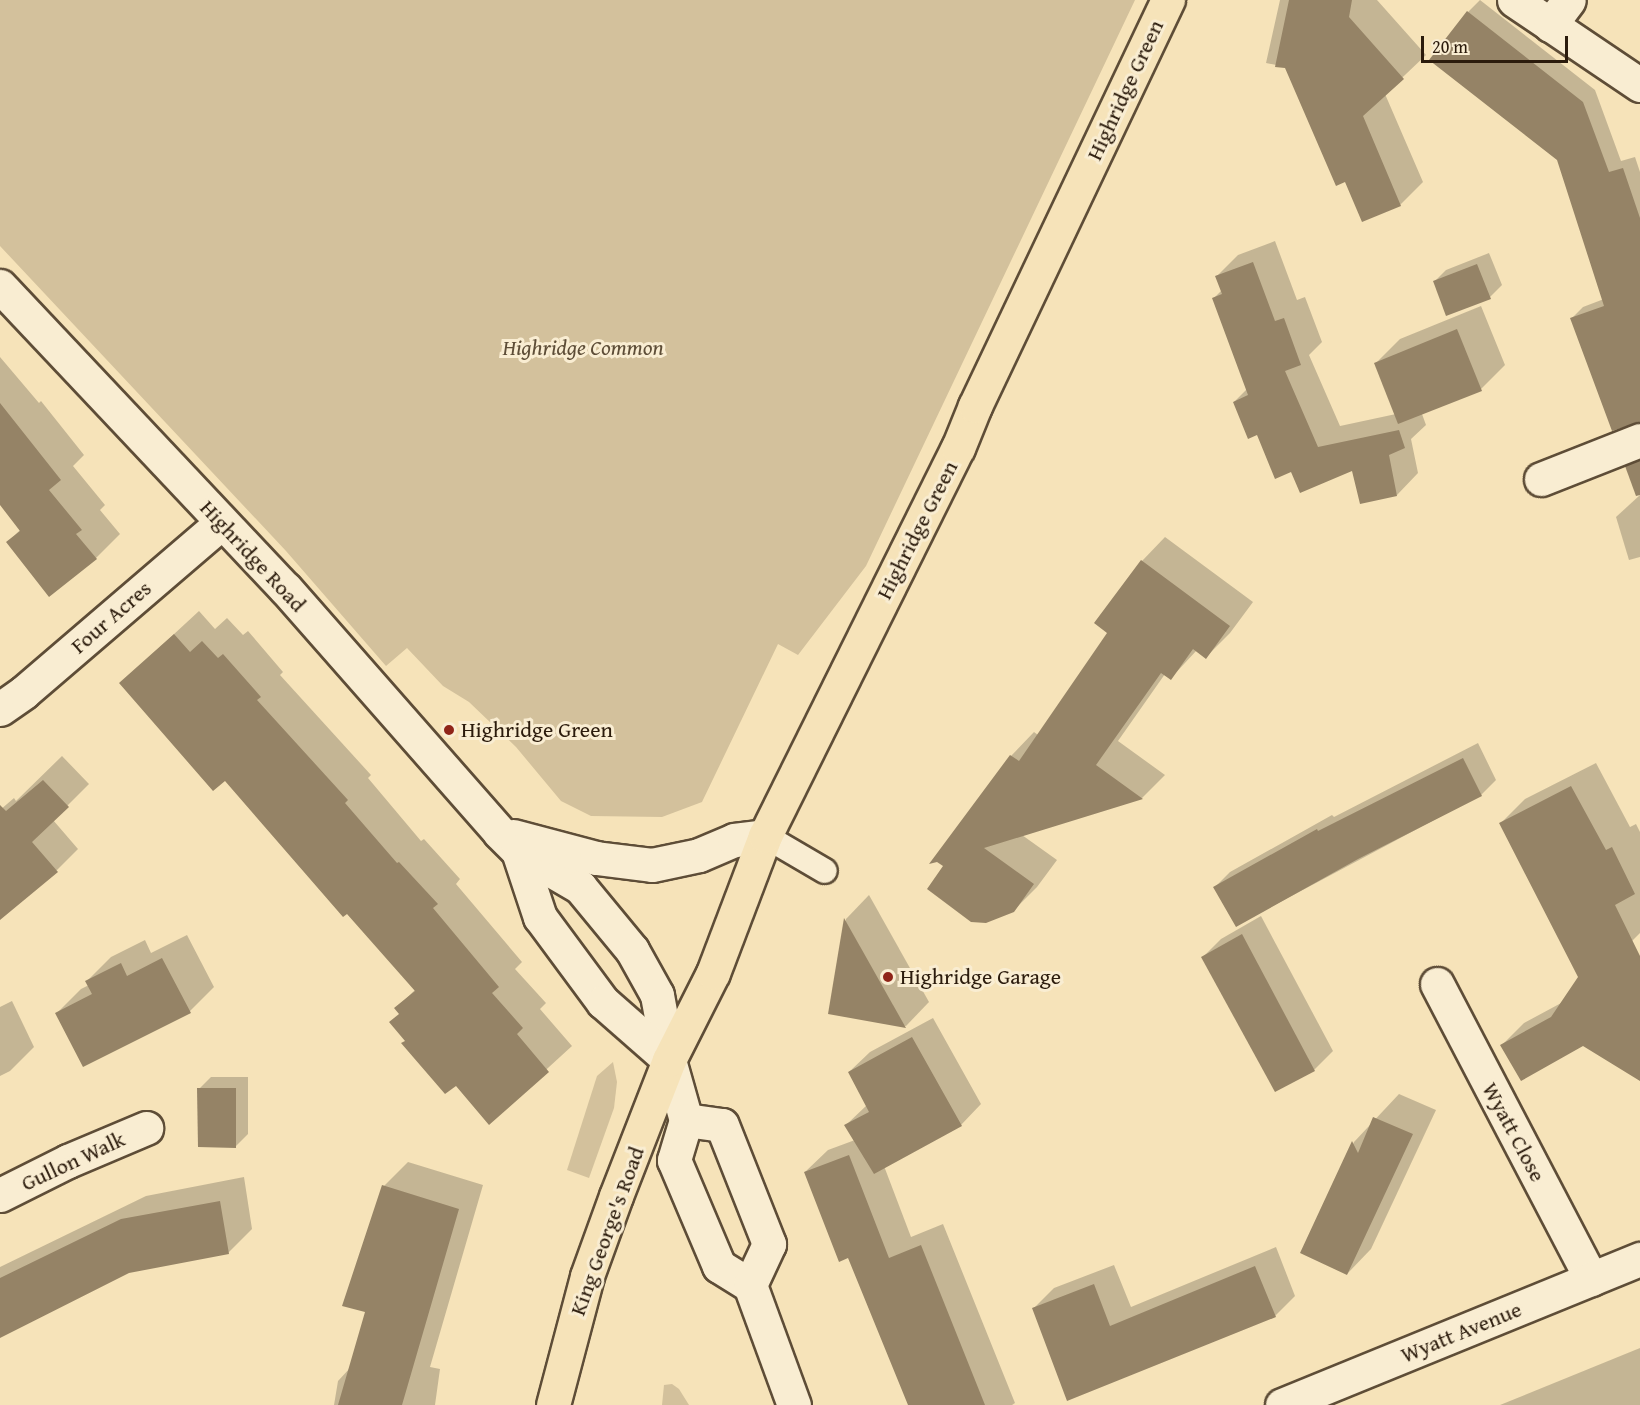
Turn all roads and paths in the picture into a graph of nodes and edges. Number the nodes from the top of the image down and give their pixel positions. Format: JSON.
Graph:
{"nodes":[{"id":1,"x":1167,"y":0,"type":"edge"},
{"id":2,"x":1515,"y":0,"type":"edge"},
{"id":3,"x":1559,"y":13,"type":"edge"},
{"id":4,"x":1640,"y":85,"type":"edge"},
{"id":5,"x":0,"y":286,"type":"edge"},
{"id":6,"x":1640,"y":440,"type":"edge"},
{"id":7,"x":1541,"y":479,"type":"dead end"},
{"id":8,"x":221,"y":523,"type":"junction"},
{"id":9,"x":0,"y":709,"type":"edge"},
{"id":10,"x":765,"y":836,"type":"junction"},
{"id":11,"x":508,"y":842,"type":"junction"},
{"id":12,"x":825,"y":871,"type":"dead end"},
{"id":13,"x":1437,"y":984,"type":"dead end"},
{"id":14,"x":669,"y":1060,"type":"junction"},
{"id":15,"x":686,"y":1120,"type":"junction"},
{"id":16,"x":146,"y":1128,"type":"dead end"},
{"id":17,"x":0,"y":1196,"type":"edge"},
{"id":18,"x":1640,"y":1260,"type":"edge"},
{"id":19,"x":1591,"y":1279,"type":"junction"},
{"id":20,"x":750,"y":1285,"type":"junction"},
{"id":21,"x":553,"y":1405,"type":"edge"},
{"id":22,"x":794,"y":1405,"type":"edge"},
{"id":23,"x":1282,"y":1405,"type":"edge"}],
"edges":[{"from":1,"to":10,"type":"highway","name":"Highridge Green"},
{"from":2,"to":3,"type":"street"},
{"from":3,"to":4,"type":"street"},
{"from":5,"to":8,"type":"street","name":"Highridge Road"},
{"from":6,"to":7,"type":"street"},
{"from":8,"to":9,"type":"street","name":"Four Acres"},
{"from":8,"to":11,"type":"street","name":"Highridge Road"},
{"from":10,"to":11,"type":"street"},
{"from":10,"to":12,"type":"lane"},
{"from":10,"to":14,"type":"highway","name":"Highridge Green"},
{"from":11,"to":14,"type":"street","name":"Highridge Road"},
{"from":11,"to":14,"type":"street","name":"Highridge Road"},
{"from":13,"to":19,"type":"street","name":"Wyatt Close"},
{"from":14,"to":15,"type":"street","name":"Highridge Road"},
{"from":14,"to":21,"type":"highway","name":"King George's Road"},
{"from":15,"to":20,"type":"street"},
{"from":15,"to":20,"type":"street"},
{"from":16,"to":17,"type":"street","name":"Gullon Walk"},
{"from":18,"to":19,"type":"street","name":"Wyatt Avenue"},
{"from":19,"to":23,"type":"street","name":"Wyatt Avenue"},
{"from":20,"to":22,"type":"street"}]}
